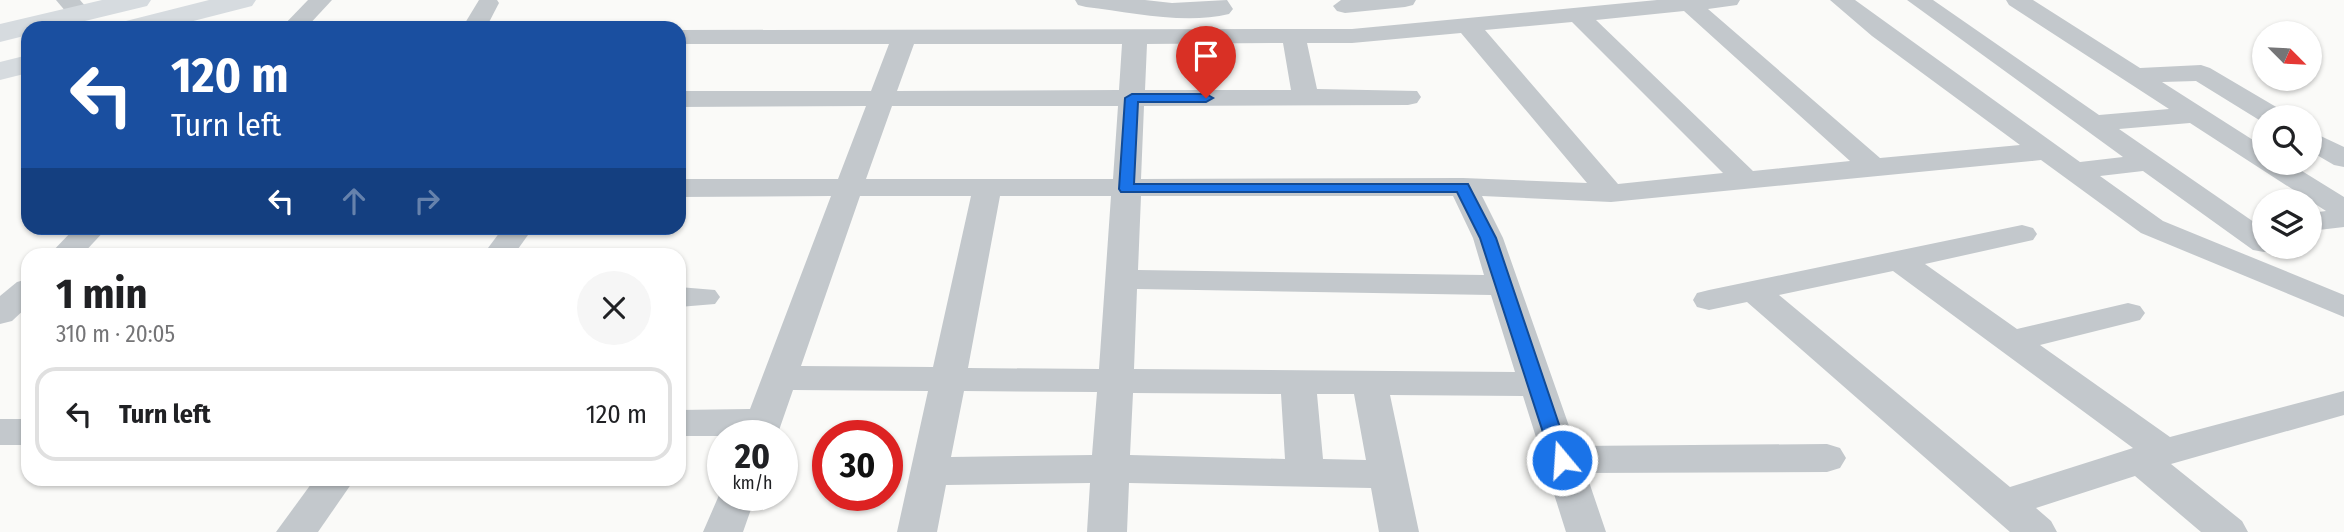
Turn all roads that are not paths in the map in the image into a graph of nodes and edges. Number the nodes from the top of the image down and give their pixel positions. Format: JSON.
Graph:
{"nodes":[{"id":1,"x":137,"y":0,"type":"edge"},
{"id":2,"x":191,"y":0,"type":"edge"},
{"id":3,"x":242,"y":0,"type":"edge"},
{"id":4,"x":270,"y":0,"type":"edge"},
{"id":5,"x":321,"y":0,"type":"edge"},
{"id":6,"x":1086,"y":0,"type":"edge"},
{"id":7,"x":1216,"y":0,"type":"edge"},
{"id":8,"x":1405,"y":0,"type":"edge"},
{"id":9,"x":1729,"y":0,"type":"edge"},
{"id":10,"x":1841,"y":0,"type":"edge"},
{"id":11,"x":1918,"y":0,"type":"edge"},
{"id":12,"x":2017,"y":0,"type":"edge"},
{"id":13,"x":1123,"y":2,"type":"edge"},
{"id":14,"x":488,"y":4,"type":"dead end"},
{"id":15,"x":1689,"y":4,"type":"junction"},
{"id":16,"x":1345,"y":6,"type":"dead end"},
{"id":17,"x":76,"y":14,"type":"edge"},
{"id":18,"x":1578,"y":15,"type":"junction"},
{"id":19,"x":48,"y":21,"type":"edge"},
{"id":20,"x":160,"y":21,"type":"edge"},
{"id":21,"x":192,"y":21,"type":"edge"},
{"id":22,"x":300,"y":21,"type":"edge"},
{"id":23,"x":478,"y":21,"type":"edge"},
{"id":24,"x":1950,"y":22,"type":"junction"},
{"id":25,"x":1468,"y":26,"type":"junction"},
{"id":26,"x":21,"y":28,"type":"edge"},
{"id":27,"x":1877,"y":28,"type":"junction"},
{"id":28,"x":0,"y":33,"type":"edge"},
{"id":29,"x":1135,"y":36,"type":"junction"},
{"id":30,"x":1294,"y":36,"type":"junction"},
{"id":31,"x":686,"y":37,"type":"edge"},
{"id":32,"x":904,"y":37,"type":"junction"},
{"id":33,"x":21,"y":43,"type":"edge"},
{"id":34,"x":0,"y":48,"type":"edge"},
{"id":35,"x":21,"y":56,"type":"edge"},
{"id":36,"x":0,"y":61,"type":"edge"},
{"id":37,"x":21,"y":66,"type":"edge"},
{"id":38,"x":0,"y":71,"type":"edge"},
{"id":39,"x":2135,"y":76,"type":"junction"},
{"id":40,"x":1305,"y":97,"type":"junction"},
{"id":41,"x":1408,"y":97,"type":"dead end"},
{"id":42,"x":1132,"y":98,"type":"junction"},
{"id":43,"x":686,"y":99,"type":"edge"},
{"id":44,"x":881,"y":99,"type":"junction"},
{"id":45,"x":2254,"y":105,"type":"edge"},
{"id":46,"x":2195,"y":115,"type":"junction"},
{"id":47,"x":2093,"y":123,"type":"junction"},
{"id":48,"x":2322,"y":146,"type":"edge"},
{"id":49,"x":2044,"y":151,"type":"junction"},
{"id":50,"x":2252,"y":151,"type":"edge"},
{"id":51,"x":2344,"y":159,"type":"edge"},
{"id":52,"x":2149,"y":162,"type":"junction"},
{"id":53,"x":1874,"y":167,"type":"junction"},
{"id":54,"x":2072,"y":171,"type":"junction"},
{"id":55,"x":2289,"y":175,"type":"edge"},
{"id":56,"x":1746,"y":180,"type":"junction"},
{"id":57,"x":2344,"y":183,"type":"edge"},
{"id":58,"x":1462,"y":187,"type":"junction"},
{"id":59,"x":686,"y":188,"type":"edge"},
{"id":60,"x":849,"y":188,"type":"junction"},
{"id":61,"x":2309,"y":188,"type":"junction"},
{"id":62,"x":987,"y":189,"type":"junction"},
{"id":63,"x":1127,"y":189,"type":"junction"},
{"id":64,"x":1611,"y":193,"type":"junction"},
{"id":65,"x":2344,"y":210,"type":"edge"},
{"id":66,"x":2344,"y":218,"type":"edge"},
{"id":67,"x":2322,"y":221,"type":"edge"},
{"id":68,"x":2151,"y":227,"type":"junction"},
{"id":69,"x":2252,"y":231,"type":"edge"},
{"id":70,"x":2252,"y":233,"type":"edge"},
{"id":71,"x":2022,"y":234,"type":"dead end"},
{"id":72,"x":85,"y":235,"type":"edge"},
{"id":73,"x":71,"y":248,"type":"edge"},
{"id":74,"x":2290,"y":259,"type":"edge"},
{"id":75,"x":1899,"y":260,"type":"junction"},
{"id":76,"x":1122,"y":279,"type":"junction"},
{"id":77,"x":1504,"y":285,"type":"junction"},
{"id":78,"x":1753,"y":290,"type":"junction"},
{"id":79,"x":2344,"y":299,"type":"edge"},
{"id":80,"x":1709,"y":300,"type":"dead end"},
{"id":81,"x":2344,"y":307,"type":"edge"},
{"id":82,"x":2128,"y":313,"type":"dead end"},
{"id":83,"x":2011,"y":341,"type":"junction"},
{"id":84,"x":780,"y":378,"type":"junction"},
{"id":85,"x":948,"y":379,"type":"junction"},
{"id":86,"x":1116,"y":381,"type":"junction"},
{"id":87,"x":1298,"y":382,"type":"junction"},
{"id":88,"x":1370,"y":383,"type":"junction"},
{"id":89,"x":1536,"y":384,"type":"junction"},
{"id":90,"x":2344,"y":403,"type":"edge"},
{"id":91,"x":764,"y":420,"type":"edge"},
{"id":92,"x":686,"y":424,"type":"edge"},
{"id":93,"x":707,"y":425,"type":"edge"},
{"id":94,"x":0,"y":432,"type":"edge"},
{"id":95,"x":21,"y":432,"type":"edge"},
{"id":96,"x":2152,"y":456,"type":"junction"},
{"id":97,"x":1827,"y":458,"type":"dead end"},
{"id":98,"x":1562,"y":460,"type":"junction"},
{"id":99,"x":1111,"y":469,"type":"junction"},
{"id":100,"x":930,"y":471,"type":"junction"},
{"id":101,"x":1305,"y":473,"type":"junction"},
{"id":102,"x":1388,"y":474,"type":"junction"},
{"id":103,"x":330,"y":486,"type":"edge"},
{"id":104,"x":2004,"y":504,"type":"junction"},
{"id":105,"x":731,"y":511,"type":"edge"},
{"id":106,"x":296,"y":532,"type":"edge"},
{"id":107,"x":723,"y":532,"type":"edge"},
{"id":108,"x":917,"y":532,"type":"edge"},
{"id":109,"x":1107,"y":532,"type":"edge"},
{"id":110,"x":1399,"y":532,"type":"edge"},
{"id":111,"x":1586,"y":532,"type":"edge"},
{"id":112,"x":2037,"y":532,"type":"edge"},
{"id":113,"x":2228,"y":532,"type":"edge"}],
"edges":[{"from":1,"to":17,"type":"highway"},
{"from":2,"to":17,"type":"highway"},
{"from":3,"to":20,"type":"highway"},
{"from":4,"to":21,"type":"highway"},
{"from":5,"to":22,"type":"street"},
{"from":6,"to":13,"type":"street"},
{"from":7,"to":13,"type":"street"},
{"from":8,"to":16,"type":"street"},
{"from":9,"to":15,"type":"street"},
{"from":10,"to":27,"type":"street"},
{"from":11,"to":24,"type":"street"},
{"from":12,"to":39,"type":"street"},
{"from":14,"to":23,"type":"street"},
{"from":15,"to":18,"type":"street"},
{"from":15,"to":53,"type":"street"},
{"from":17,"to":19,"type":"highway"},
{"from":18,"to":25,"type":"street"},
{"from":18,"to":56,"type":"street"},
{"from":24,"to":27,"type":"street"},
{"from":24,"to":47,"type":"street"},
{"from":25,"to":30,"type":"street"},
{"from":25,"to":64,"type":"street"},
{"from":26,"to":28,"type":"highway"},
{"from":27,"to":49,"type":"street"},
{"from":29,"to":30,"type":"street"},
{"from":29,"to":32,"type":"street"},
{"from":29,"to":42,"type":"street"},
{"from":30,"to":40,"type":"street"},
{"from":31,"to":32,"type":"street"},
{"from":32,"to":44,"type":"street"},
{"from":33,"to":34,"type":"highway"},
{"from":35,"to":36,"type":"highway"},
{"from":37,"to":38,"type":"highway"},
{"from":39,"to":45,"type":"street"},
{"from":39,"to":46,"type":"street"},
{"from":40,"to":41,"type":"street"},
{"from":40,"to":42,"type":"street"},
{"from":42,"to":44,"type":"street"},
{"from":42,"to":63,"type":"street"},
{"from":43,"to":44,"type":"street"},
{"from":44,"to":60,"type":"street"},
{"from":46,"to":47,"type":"street"},
{"from":46,"to":50,"type":"street"},
{"from":47,"to":52,"type":"street"},
{"from":48,"to":51,"type":"street"},
{"from":49,"to":53,"type":"street"},
{"from":49,"to":54,"type":"street"},
{"from":52,"to":54,"type":"street"},
{"from":52,"to":69,"type":"street"},
{"from":53,"to":56,"type":"street"},
{"from":54,"to":68,"type":"street"},
{"from":55,"to":61,"type":"street"},
{"from":56,"to":64,"type":"street"},
{"from":57,"to":61,"type":"street"},
{"from":58,"to":63,"type":"street"},
{"from":58,"to":64,"type":"street"},
{"from":58,"to":77,"type":"street"},
{"from":59,"to":60,"type":"street"},
{"from":60,"to":62,"type":"street"},
{"from":60,"to":84,"type":"street"},
{"from":61,"to":65,"type":"street"},
{"from":62,"to":63,"type":"street"},
{"from":62,"to":85,"type":"street"},
{"from":63,"to":76,"type":"street"},
{"from":66,"to":67,"type":"street"},
{"from":68,"to":70,"type":"street"},
{"from":68,"to":81,"type":"street"},
{"from":71,"to":75,"type":"street"},
{"from":72,"to":73,"type":"street"},
{"from":74,"to":79,"type":"street"},
{"from":75,"to":78,"type":"street"},
{"from":75,"to":83,"type":"street"},
{"from":76,"to":77,"type":"street"},
{"from":76,"to":86,"type":"street"},
{"from":77,"to":89,"type":"street"},
{"from":78,"to":80,"type":"street"},
{"from":78,"to":104,"type":"street"},
{"from":82,"to":83,"type":"street"},
{"from":83,"to":96,"type":"street"},
{"from":84,"to":85,"type":"street"},
{"from":84,"to":91,"type":"street"},
{"from":85,"to":86,"type":"street"},
{"from":85,"to":100,"type":"street"},
{"from":86,"to":87,"type":"street"},
{"from":86,"to":99,"type":"street"},
{"from":87,"to":88,"type":"street"},
{"from":87,"to":101,"type":"street"},
{"from":88,"to":89,"type":"street"},
{"from":88,"to":102,"type":"street"},
{"from":89,"to":98,"type":"street"},
{"from":90,"to":96,"type":"street"},
{"from":92,"to":93,"type":"street"},
{"from":94,"to":95,"type":"street"},
{"from":96,"to":104,"type":"street"},
{"from":96,"to":113,"type":"street"},
{"from":97,"to":98,"type":"street"},
{"from":98,"to":111,"type":"street"},
{"from":99,"to":100,"type":"street"},
{"from":99,"to":101,"type":"street"},
{"from":99,"to":109,"type":"street"},
{"from":100,"to":108,"type":"street"},
{"from":101,"to":102,"type":"street"},
{"from":102,"to":110,"type":"street"},
{"from":103,"to":106,"type":"street"},
{"from":104,"to":112,"type":"street"},
{"from":105,"to":107,"type":"street"}]}
